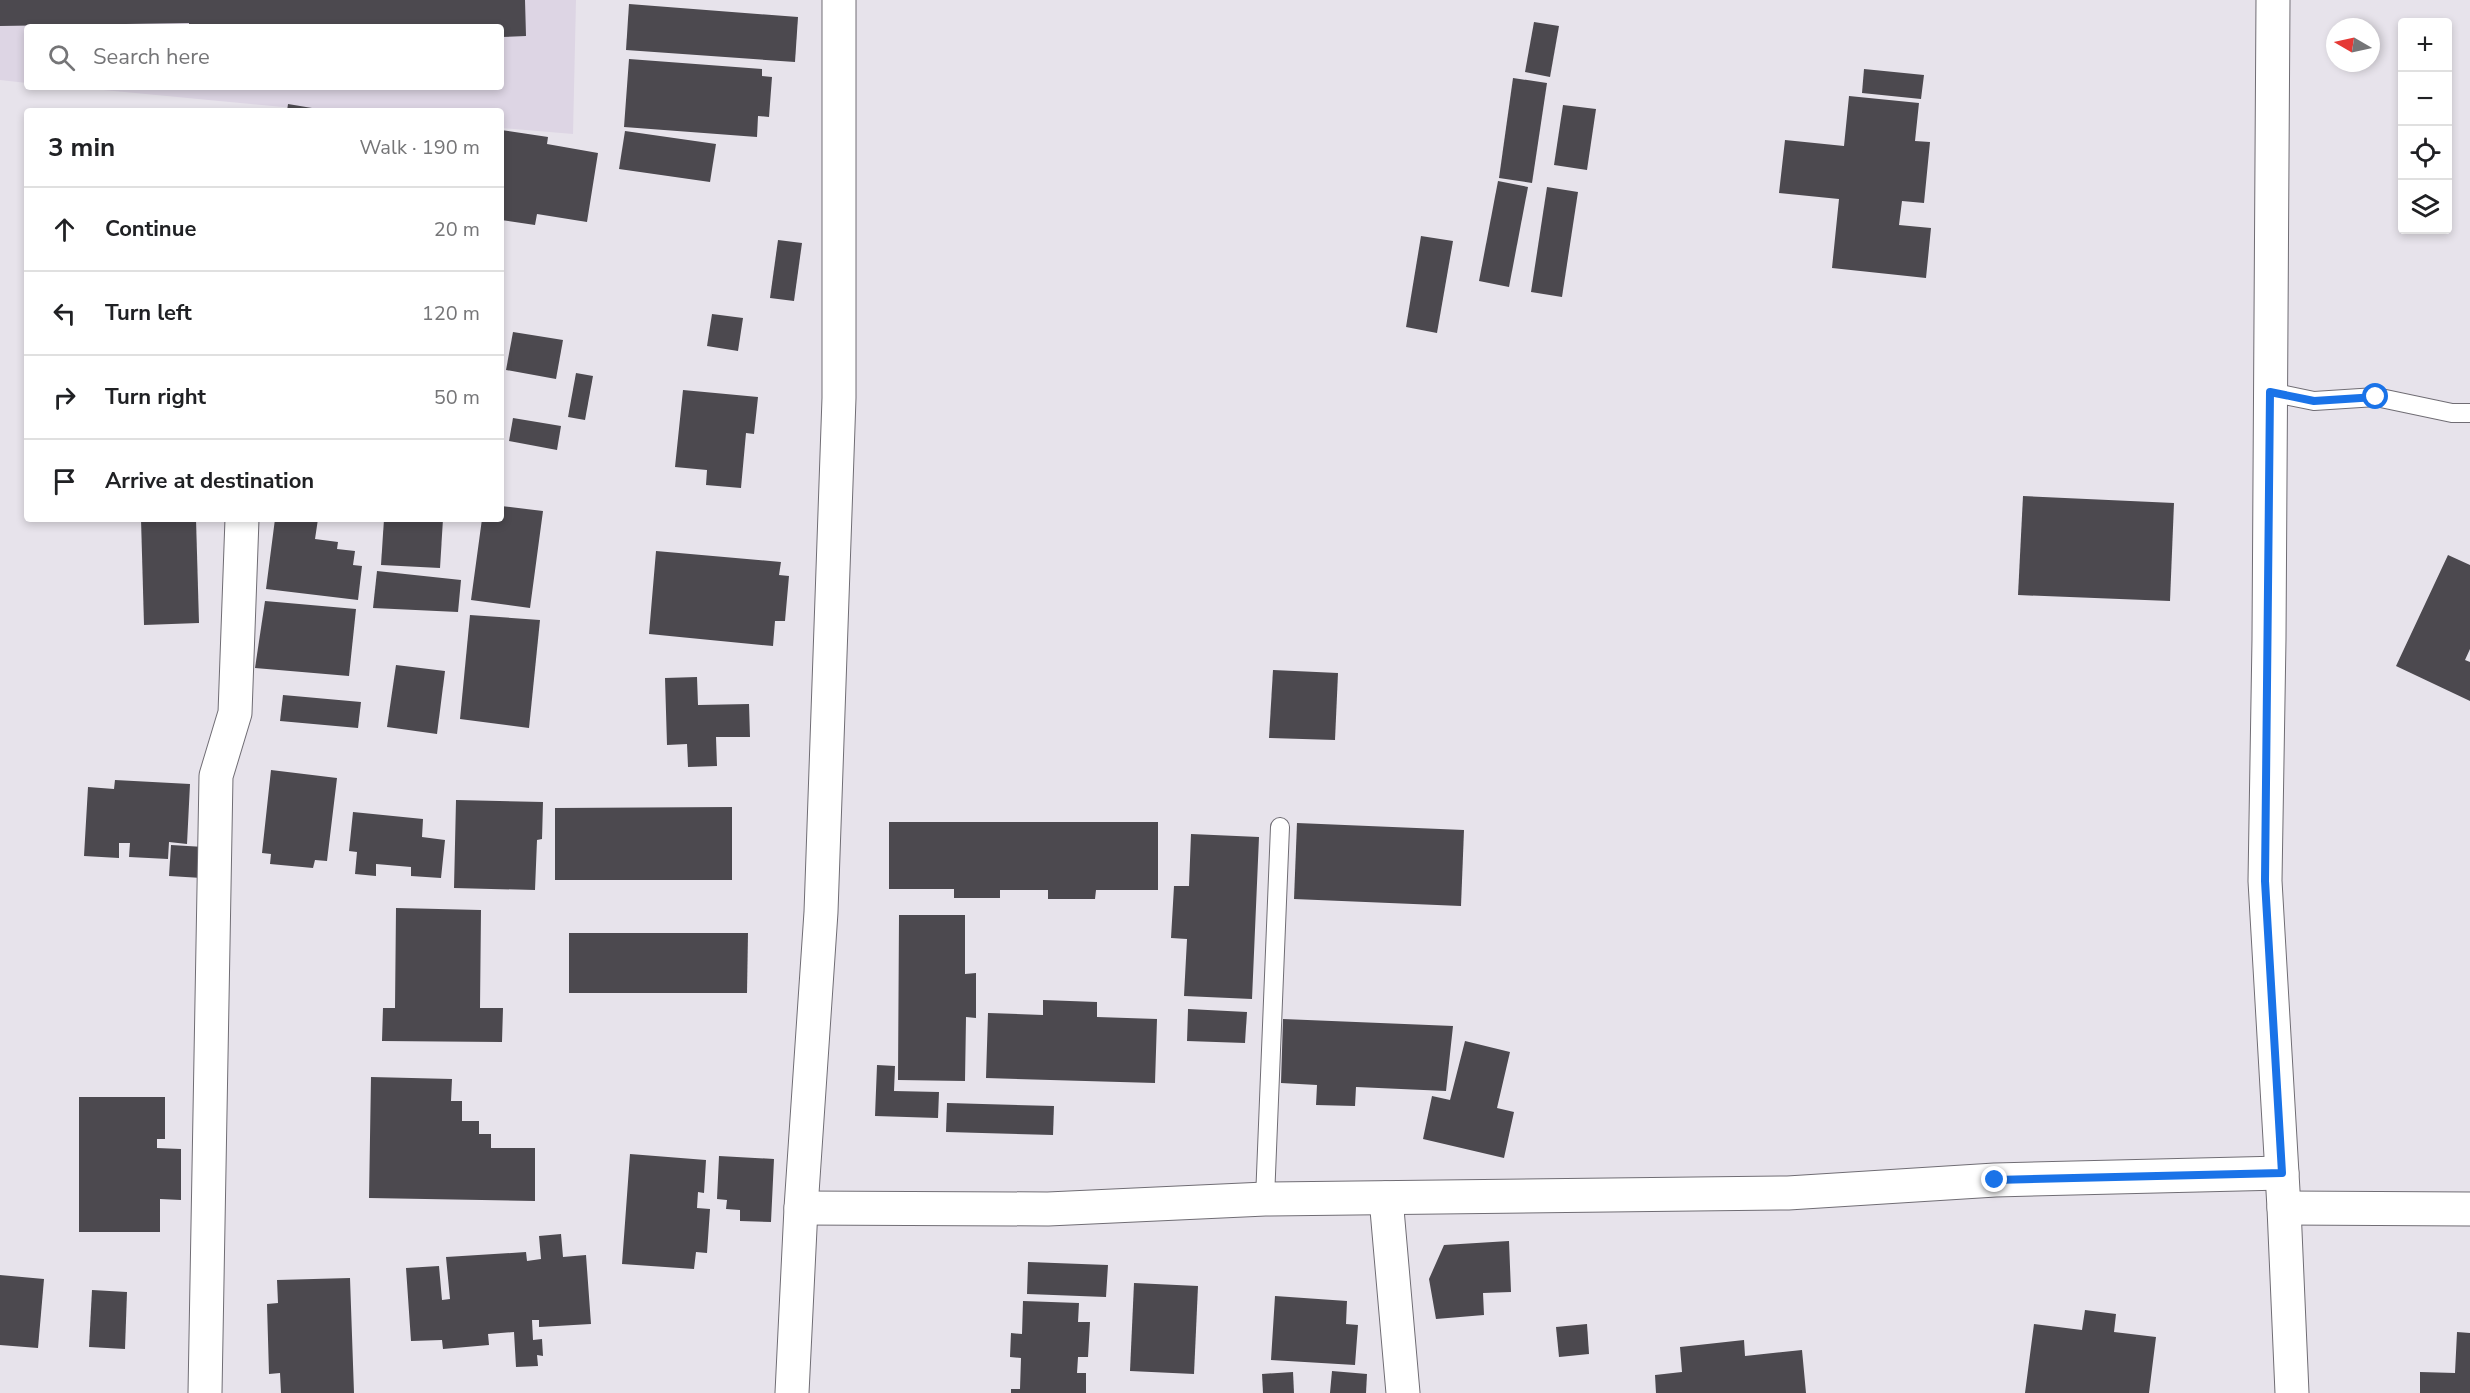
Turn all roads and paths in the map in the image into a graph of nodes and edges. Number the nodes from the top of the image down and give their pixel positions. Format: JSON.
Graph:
{"nodes":[{"id":1,"x":839,"y":0,"type":"edge"},
{"id":2,"x":2273,"y":0,"type":"edge"},
{"id":3,"x":2270,"y":392,"type":"junction"},
{"id":4,"x":2470,"y":413,"type":"edge"},
{"id":5,"x":242,"y":522,"type":"edge"},
{"id":6,"x":1280,"y":827,"type":"dead end"},
{"id":7,"x":2282,"y":1173,"type":"junction"},
{"id":8,"x":1386,"y":1198,"type":"junction"},
{"id":9,"x":1265,"y":1199,"type":"junction"},
{"id":10,"x":801,"y":1208,"type":"junction"},
{"id":11,"x":2284,"y":1208,"type":"junction"},
{"id":12,"x":2470,"y":1209,"type":"edge"},
{"id":13,"x":205,"y":1393,"type":"edge"},
{"id":14,"x":792,"y":1393,"type":"edge"},
{"id":15,"x":1403,"y":1393,"type":"edge"},
{"id":16,"x":2292,"y":1393,"type":"edge"}],
"edges":[{"from":1,"to":10,"type":"street"},
{"from":2,"to":3,"type":"street"},
{"from":3,"to":4,"type":"lane"},
{"from":3,"to":7,"type":"street"},
{"from":5,"to":13,"type":"street"},
{"from":6,"to":9,"type":"lane"},
{"from":7,"to":8,"type":"street"},
{"from":7,"to":11,"type":"street"},
{"from":8,"to":9,"type":"street"},
{"from":8,"to":15,"type":"street"},
{"from":9,"to":10,"type":"street"},
{"from":10,"to":14,"type":"street"},
{"from":11,"to":12,"type":"street"},
{"from":11,"to":16,"type":"street"}]}
